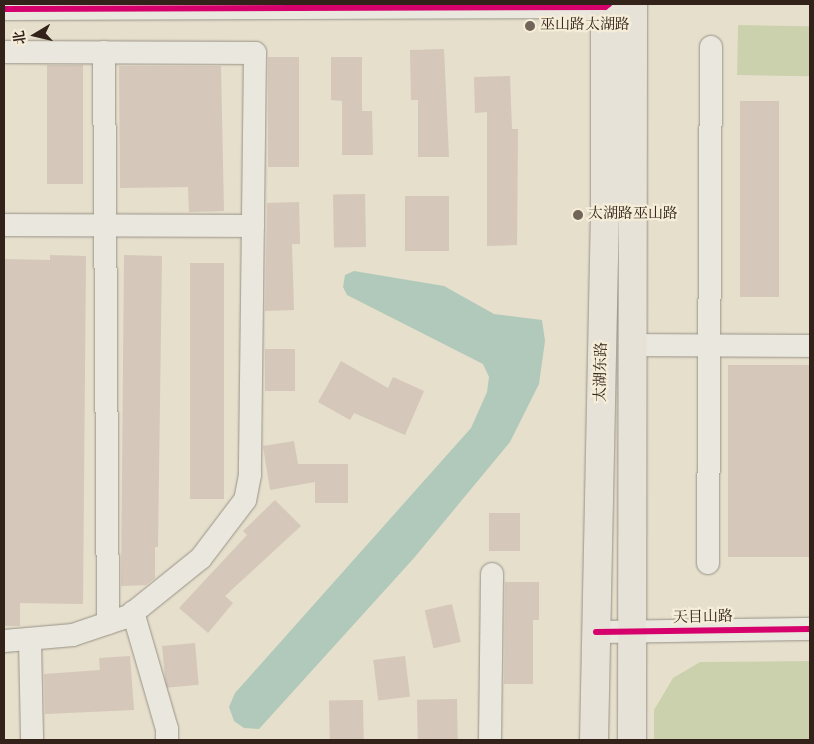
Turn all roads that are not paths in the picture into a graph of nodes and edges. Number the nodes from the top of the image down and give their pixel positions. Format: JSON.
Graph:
{"nodes":[{"id":1,"x":633,"y":4,"type":"edge"},
{"id":2,"x":606,"y":5,"type":"edge"},
{"id":3,"x":4,"y":9,"type":"edge"},
{"id":4,"x":711,"y":47,"type":"dead end"},
{"id":5,"x":4,"y":52,"type":"edge"},
{"id":6,"x":104,"y":52,"type":"junction"},
{"id":7,"x":4,"y":225,"type":"edge"},
{"id":8,"x":105,"y":225,"type":"junction"},
{"id":9,"x":253,"y":226,"type":"junction"},
{"id":10,"x":632,"y":346,"type":"junction"},
{"id":11,"x":710,"y":346,"type":"junction"},
{"id":12,"x":810,"y":346,"type":"edge"},
{"id":13,"x":708,"y":564,"type":"dead end"},
{"id":14,"x":492,"y":574,"type":"dead end"},
{"id":15,"x":133,"y":612,"type":"junction"},
{"id":16,"x":108,"y":623,"type":"junction"},
{"id":17,"x":810,"y":630,"type":"edge"},
{"id":18,"x":596,"y":632,"type":"junction"},
{"id":19,"x":633,"y":632,"type":"junction"},
{"id":20,"x":4,"y":641,"type":"edge"},
{"id":21,"x":30,"y":641,"type":"junction"},
{"id":22,"x":32,"y":740,"type":"edge"},
{"id":23,"x":167,"y":740,"type":"edge"},
{"id":24,"x":490,"y":740,"type":"edge"},
{"id":25,"x":594,"y":740,"type":"edge"},
{"id":26,"x":632,"y":740,"type":"edge"}],
"edges":[{"from":1,"to":10,"type":"main road","name":"太湖东路"},
{"from":2,"to":3,"type":"street"},
{"from":2,"to":18,"type":"main road","name":"太湖东路"},
{"from":4,"to":11,"type":"street"},
{"from":5,"to":6,"type":"street"},
{"from":6,"to":8,"type":"street"},
{"from":6,"to":9,"type":"street"},
{"from":7,"to":8,"type":"street"},
{"from":8,"to":9,"type":"street"},
{"from":8,"to":16,"type":"street"},
{"from":9,"to":15,"type":"street"},
{"from":10,"to":11,"type":"street"},
{"from":10,"to":19,"type":"main road","name":"太湖东路"},
{"from":11,"to":12,"type":"street"},
{"from":11,"to":13,"type":"street"},
{"from":14,"to":24,"type":"street"},
{"from":15,"to":16,"type":"street"},
{"from":15,"to":23,"type":"street"},
{"from":16,"to":21,"type":"street"},
{"from":17,"to":19,"type":"street","name":"天目山路"},
{"from":18,"to":19,"type":"street","name":"天目山路"},
{"from":18,"to":25,"type":"main road","name":"太湖东路"},
{"from":19,"to":26,"type":"main road","name":"太湖东路"},
{"from":20,"to":21,"type":"street"},
{"from":21,"to":22,"type":"street"}]}
